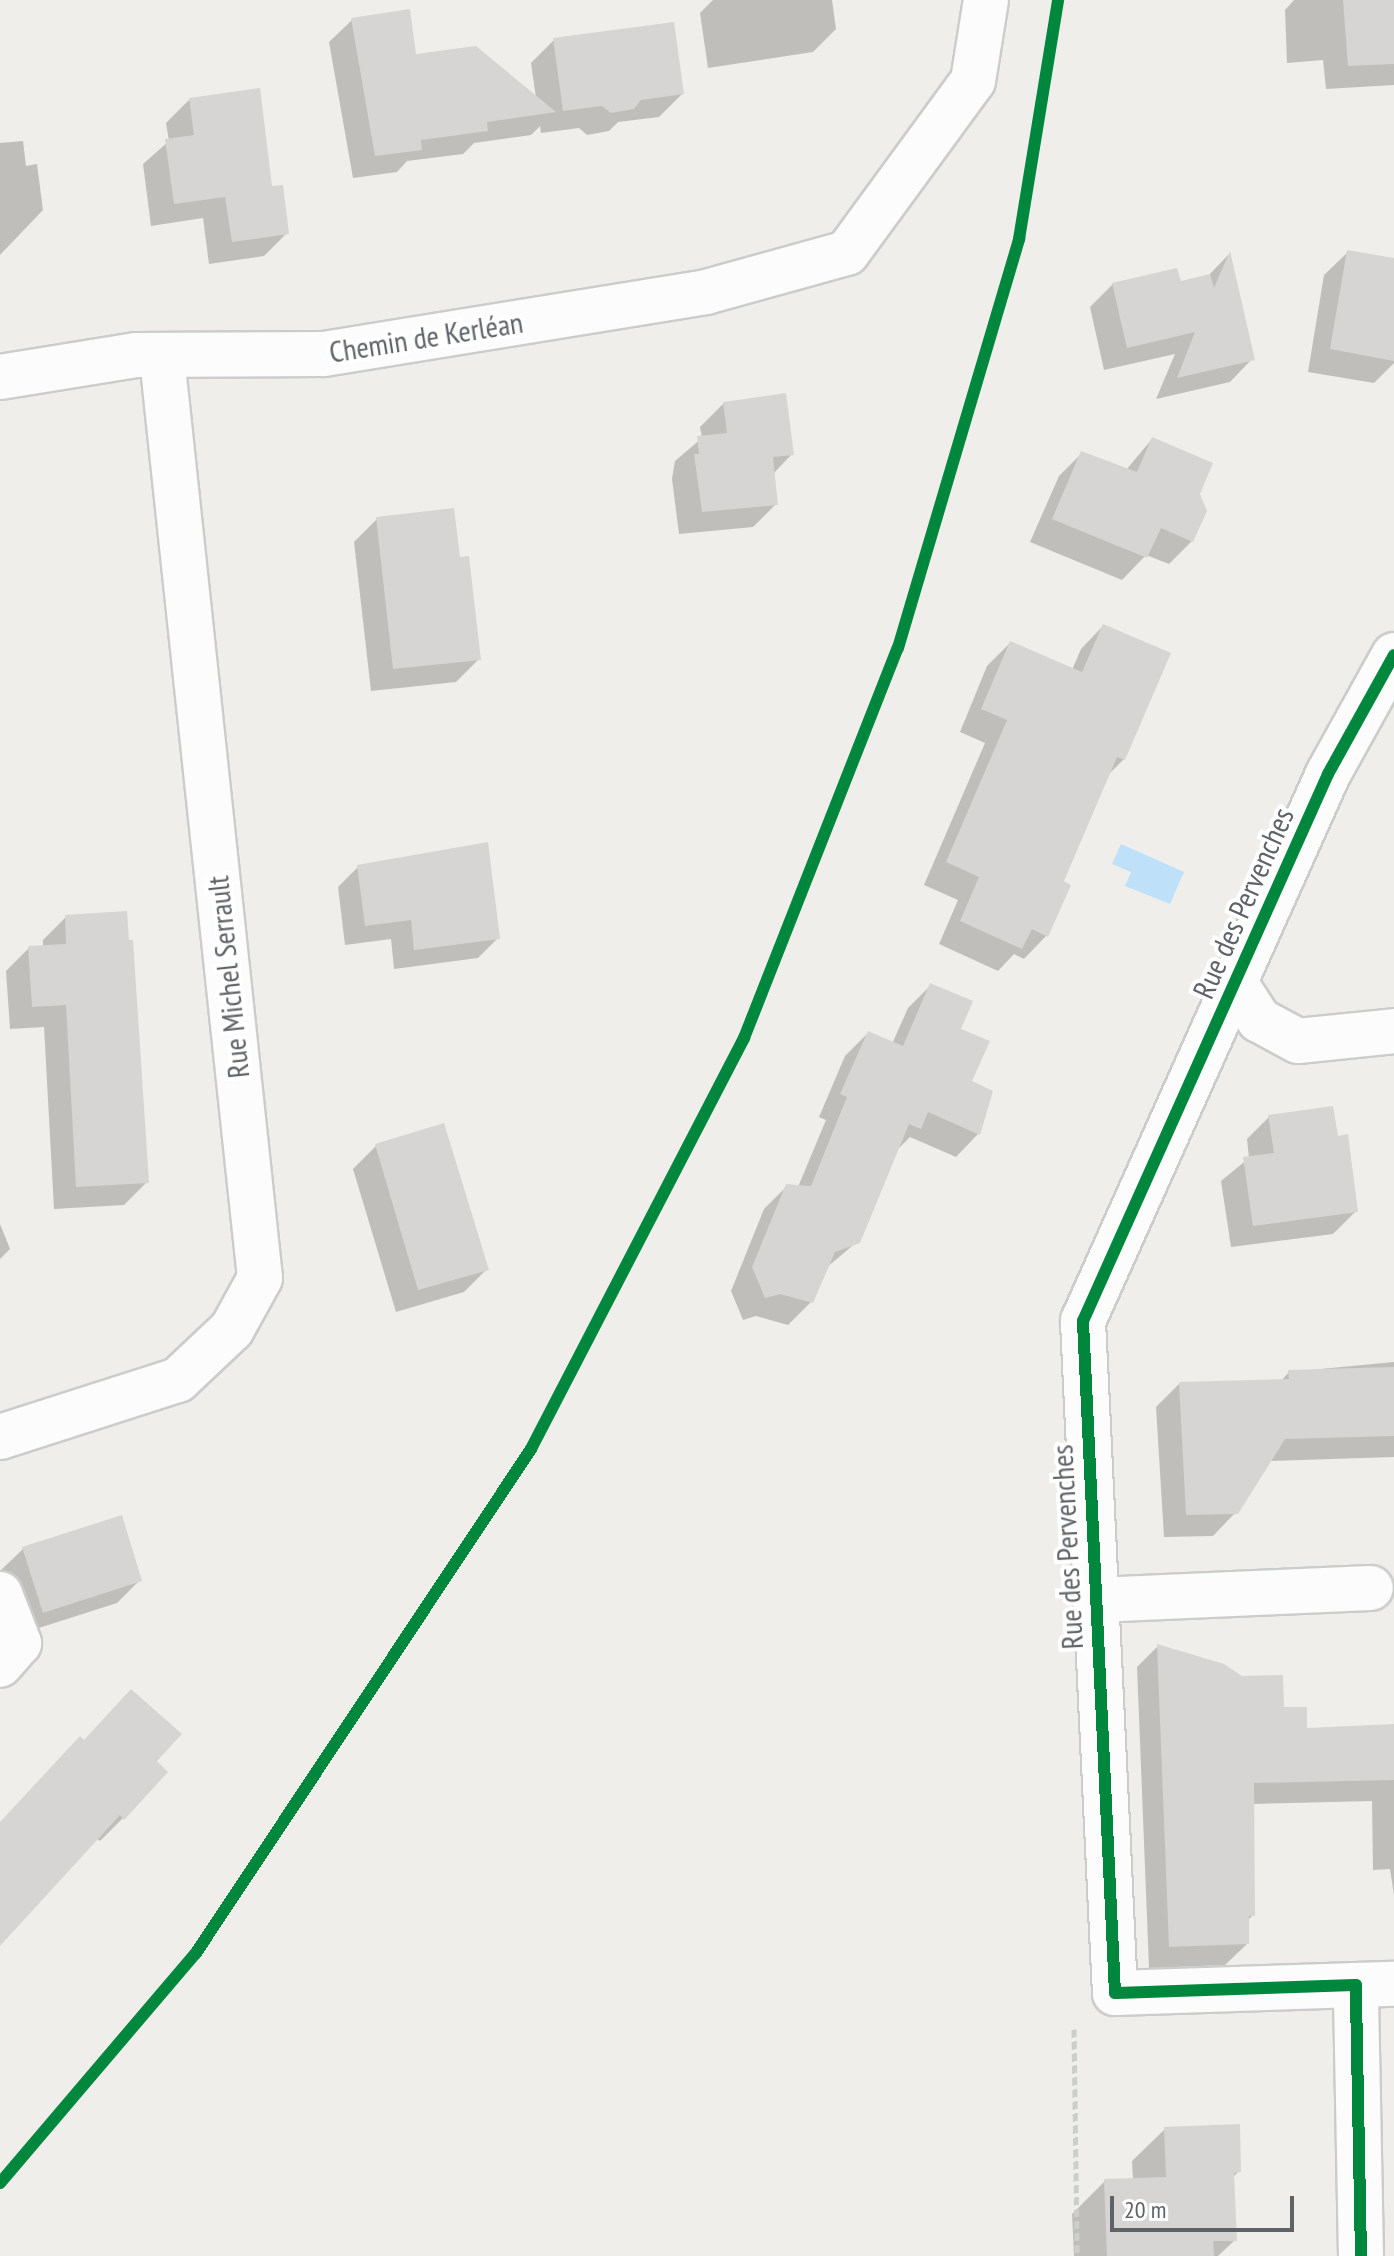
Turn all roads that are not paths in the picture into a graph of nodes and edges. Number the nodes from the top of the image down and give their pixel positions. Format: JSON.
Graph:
{"nodes":[{"id":1,"x":986,"y":0,"type":"edge"},
{"id":2,"x":162,"y":358,"type":"junction"},
{"id":3,"x":0,"y":377,"type":"edge"},
{"id":4,"x":1394,"y":655,"type":"edge"},
{"id":5,"x":1236,"y":984,"type":"junction"},
{"id":6,"x":1394,"y":1031,"type":"edge"},
{"id":7,"x":0,"y":1437,"type":"edge"},
{"id":8,"x":1371,"y":1588,"type":"dead end"},
{"id":9,"x":0,"y":1594,"type":"edge"},
{"id":10,"x":1095,"y":1600,"type":"junction"},
{"id":11,"x":0,"y":1665,"type":"edge"},
{"id":12,"x":1375,"y":1984,"type":"edge"},
{"id":13,"x":1361,"y":2256,"type":"edge"}],
"edges":[{"from":1,"to":2,"type":"street","name":"Chemin de Kerléan"},
{"from":2,"to":3,"type":"street","name":"Chemin de Kerléan"},
{"from":2,"to":7,"type":"street","name":"Rue Michel Serrault"},
{"from":4,"to":5,"type":"street","name":"Rue des Pervenches"},
{"from":5,"to":6,"type":"street"},
{"from":5,"to":10,"type":"street","name":"Rue des Pervenches"},
{"from":8,"to":10,"type":"street","name":"Rue des Pervenches"},
{"from":9,"to":11,"type":"street"},
{"from":10,"to":12,"type":"street","name":"Rue des Pervenches"},
{"from":12,"to":13,"type":"street"}]}
